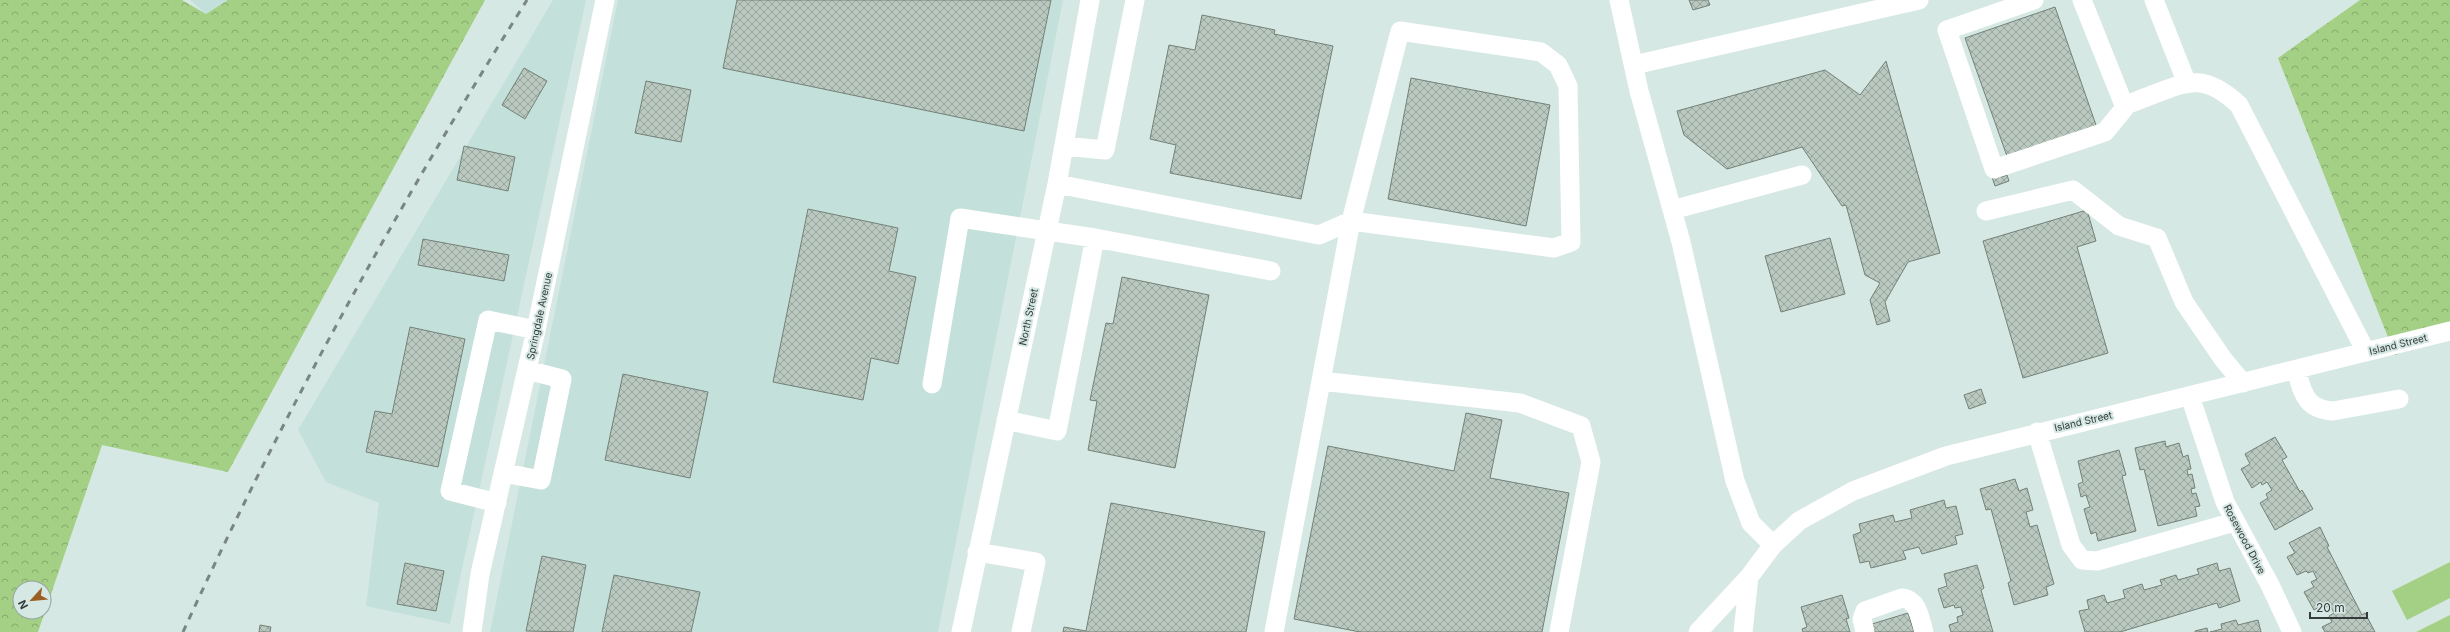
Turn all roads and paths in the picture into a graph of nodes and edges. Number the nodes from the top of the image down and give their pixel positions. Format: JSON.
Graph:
{"nodes":[{"id":1,"x":605,"y":0,"type":"edge"},
{"id":2,"x":1090,"y":0,"type":"edge"},
{"id":3,"x":1135,"y":0,"type":"edge"},
{"id":4,"x":1620,"y":0,"type":"edge"},
{"id":5,"x":1918,"y":0,"type":"edge"},
{"id":6,"x":2034,"y":0,"type":"edge"},
{"id":7,"x":2082,"y":0,"type":"edge"},
{"id":8,"x":2154,"y":0,"type":"edge"},
{"id":9,"x":1634,"y":65,"type":"junction"},
{"id":10,"x":2186,"y":82,"type":"junction"},
{"id":11,"x":2127,"y":104,"type":"junction"},
{"id":12,"x":1064,"y":146,"type":"junction"},
{"id":13,"x":1802,"y":175,"type":"dead end"},
{"id":14,"x":1057,"y":184,"type":"junction"},
{"id":15,"x":1672,"y":210,"type":"junction"},
{"id":16,"x":1986,"y":211,"type":"dead end"},
{"id":17,"x":1352,"y":221,"type":"junction"},
{"id":18,"x":1048,"y":229,"type":"junction"},
{"id":19,"x":1095,"y":238,"type":"junction"},
{"id":20,"x":1272,"y":271,"type":"dead end"},
{"id":21,"x":536,"y":330,"type":"junction"},
{"id":22,"x":2450,"y":330,"type":"edge"},
{"id":23,"x":2366,"y":352,"type":"junction"},
{"id":24,"x":527,"y":370,"type":"junction"},
{"id":25,"x":2296,"y":370,"type":"junction"},
{"id":26,"x":1321,"y":381,"type":"junction"},
{"id":27,"x":2243,"y":383,"type":"junction"},
{"id":28,"x":932,"y":384,"type":"dead end"},
{"id":29,"x":2190,"y":396,"type":"junction"},
{"id":30,"x":2399,"y":399,"type":"dead end"},
{"id":31,"x":1006,"y":420,"type":"junction"},
{"id":32,"x":2037,"y":432,"type":"junction"},
{"id":33,"x":504,"y":473,"type":"junction"},
{"id":34,"x":497,"y":503,"type":"junction"},
{"id":35,"x":2234,"y":522,"type":"junction"},
{"id":36,"x":1773,"y":545,"type":"junction"},
{"id":37,"x":977,"y":552,"type":"junction"},
{"id":38,"x":1749,"y":577,"type":"junction"},
{"id":39,"x":472,"y":632,"type":"edge"},
{"id":40,"x":961,"y":632,"type":"edge"},
{"id":41,"x":1021,"y":632,"type":"edge"},
{"id":42,"x":1274,"y":632,"type":"edge"},
{"id":43,"x":1559,"y":632,"type":"edge"},
{"id":44,"x":1698,"y":632,"type":"edge"},
{"id":45,"x":1743,"y":632,"type":"edge"},
{"id":46,"x":1865,"y":632,"type":"edge"},
{"id":47,"x":1924,"y":632,"type":"edge"},
{"id":48,"x":2292,"y":632,"type":"edge"}],
"edges":[{"from":1,"to":21,"type":"street","name":"Springdale Avenue"},
{"from":2,"to":12,"type":"street","name":"North Street"},
{"from":3,"to":12,"type":"street"},
{"from":4,"to":9,"type":"street"},
{"from":5,"to":9,"type":"street"},
{"from":6,"to":11,"type":"street"},
{"from":7,"to":11,"type":"street"},
{"from":8,"to":10,"type":"street"},
{"from":9,"to":15,"type":"street"},
{"from":10,"to":11,"type":"street"},
{"from":10,"to":23,"type":"street"},
{"from":12,"to":14,"type":"street","name":"North Street"},
{"from":13,"to":15,"type":"street"},
{"from":14,"to":17,"type":"street"},
{"from":14,"to":18,"type":"street","name":"North Street"},
{"from":15,"to":36,"type":"street"},
{"from":16,"to":27,"type":"street"},
{"from":17,"to":17,"type":"street"},
{"from":17,"to":26,"type":"street"},
{"from":18,"to":19,"type":"street"},
{"from":18,"to":28,"type":"street"},
{"from":18,"to":31,"type":"street","name":"North Street"},
{"from":19,"to":20,"type":"street"},
{"from":19,"to":31,"type":"street"},
{"from":21,"to":24,"type":"street","name":"Springdale Avenue"},
{"from":21,"to":34,"type":"street"},
{"from":22,"to":23,"type":"street","name":"Island Street"},
{"from":23,"to":25,"type":"street","name":"Island Street"},
{"from":24,"to":33,"type":"street","name":"Springdale Avenue"},
{"from":24,"to":33,"type":"street"},
{"from":25,"to":27,"type":"street","name":"Island Street"},
{"from":25,"to":30,"type":"street"},
{"from":26,"to":42,"type":"street"},
{"from":26,"to":43,"type":"street"},
{"from":27,"to":29,"type":"street","name":"Island Street"},
{"from":29,"to":32,"type":"street","name":"Island Street"},
{"from":29,"to":35,"type":"street","name":"Rosewood Drive"},
{"from":31,"to":37,"type":"street","name":"North Street"},
{"from":32,"to":35,"type":"street"},
{"from":32,"to":36,"type":"street","name":"Island Street"},
{"from":33,"to":34,"type":"street","name":"Springdale Avenue"},
{"from":34,"to":39,"type":"street","name":"Springdale Avenue"},
{"from":35,"to":48,"type":"street","name":"Rosewood Drive"},
{"from":36,"to":38,"type":"street","name":"Island Street"},
{"from":37,"to":40,"type":"street","name":"North Street"},
{"from":37,"to":41,"type":"street"},
{"from":38,"to":44,"type":"street","name":"Island Street"},
{"from":38,"to":45,"type":"street"},
{"from":46,"to":47,"type":"street"}]}
